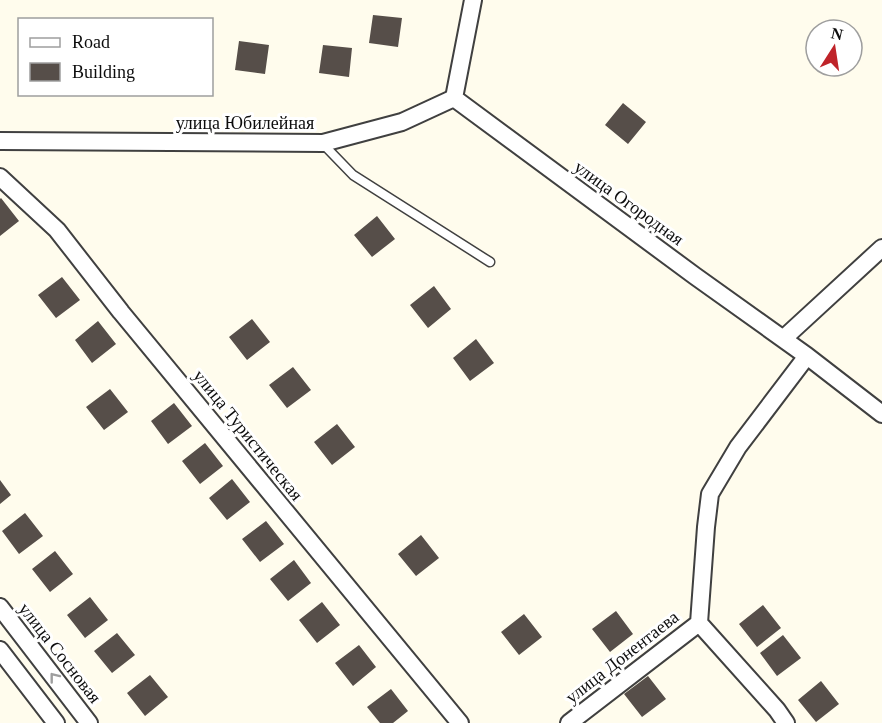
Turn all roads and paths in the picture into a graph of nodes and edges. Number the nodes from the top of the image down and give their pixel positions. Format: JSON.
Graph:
{"nodes":[{"id":1,"x":473,"y":0,"type":"edge"},
{"id":2,"x":454,"y":98,"type":"junction"},
{"id":3,"x":0,"y":141,"type":"edge"},
{"id":4,"x":323,"y":143,"type":"junction"},
{"id":5,"x":0,"y":177,"type":"edge"},
{"id":6,"x":882,"y":248,"type":"edge"},
{"id":7,"x":490,"y":262,"type":"dead end"},
{"id":8,"x":783,"y":339,"type":"junction"},
{"id":9,"x":807,"y":356,"type":"junction"},
{"id":10,"x":882,"y":414,"type":"edge"},
{"id":11,"x":0,"y":607,"type":"edge"},
{"id":12,"x":699,"y":623,"type":"junction"},
{"id":13,"x":0,"y":650,"type":"edge"},
{"id":14,"x":56,"y":723,"type":"edge"},
{"id":15,"x":89,"y":723,"type":"edge"},
{"id":16,"x":460,"y":723,"type":"edge"},
{"id":17,"x":569,"y":723,"type":"edge"},
{"id":18,"x":786,"y":723,"type":"edge"}],
"edges":[{"from":1,"to":2,"type":"street"},
{"from":2,"to":4,"type":"street","name":"улица Юбилейная"},
{"from":2,"to":8,"type":"street","name":"улица Огородная"},
{"from":3,"to":4,"type":"street","name":"улица Юбилейная"},
{"from":4,"to":7,"type":"lane"},
{"from":5,"to":16,"type":"street","name":"улица Туристическая"},
{"from":6,"to":8,"type":"street"},
{"from":8,"to":9,"type":"street","name":"улица Огородная"},
{"from":9,"to":10,"type":"street","name":"улица Огородная"},
{"from":9,"to":12,"type":"street"},
{"from":15,"to":11,"type":"street","name":"улица Сосновая","one_way":true},
{"from":12,"to":17,"type":"street","name":"улица Донентаева"},
{"from":12,"to":18,"type":"street"},
{"from":13,"to":14,"type":"street"}]}
